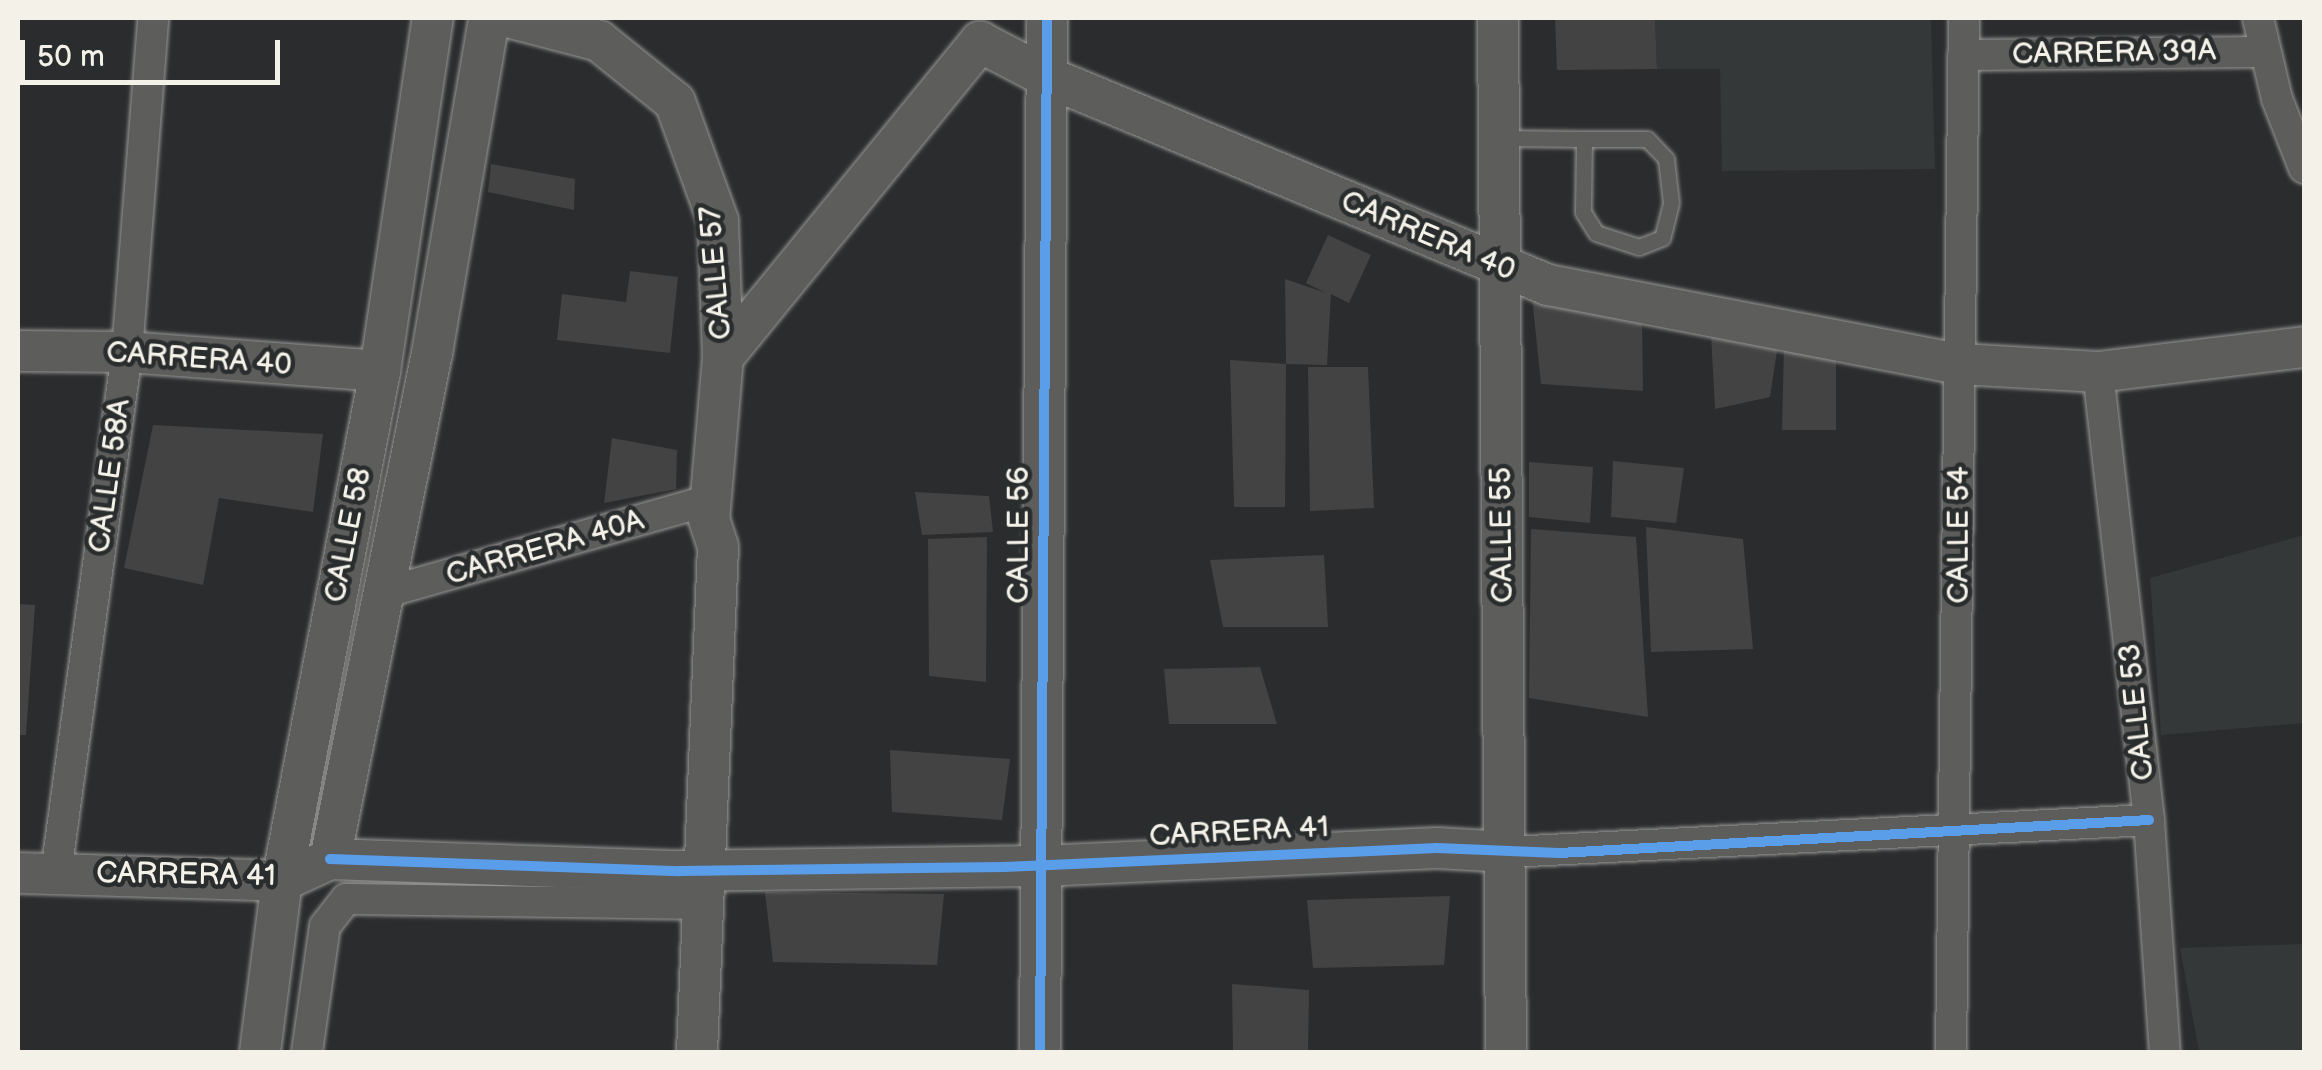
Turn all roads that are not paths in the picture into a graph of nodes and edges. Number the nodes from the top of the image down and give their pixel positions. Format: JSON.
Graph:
{"nodes":[{"id":1,"x":154,"y":18,"type":"edge"},
{"id":2,"x":433,"y":18,"type":"edge"},
{"id":3,"x":489,"y":18,"type":"edge"},
{"id":4,"x":510,"y":18,"type":"edge"},
{"id":5,"x":1047,"y":18,"type":"edge"},
{"id":6,"x":1498,"y":18,"type":"edge"},
{"id":7,"x":1964,"y":18,"type":"edge"},
{"id":8,"x":2258,"y":18,"type":"edge"},
{"id":9,"x":974,"y":30,"type":"edge"},
{"id":10,"x":2264,"y":52,"type":"junction"},
{"id":11,"x":1964,"y":55,"type":"junction"},
{"id":12,"x":1045,"y":76,"type":"junction"},
{"id":13,"x":1496,"y":138,"type":"junction"},
{"id":14,"x":1584,"y":139,"type":"junction"},
{"id":15,"x":2304,"y":168,"type":"edge"},
{"id":16,"x":1498,"y":268,"type":"junction"},
{"id":17,"x":2304,"y":348,"type":"edge"},
{"id":18,"x":18,"y":352,"type":"edge"},
{"id":19,"x":127,"y":352,"type":"junction"},
{"id":20,"x":723,"y":357,"type":"junction"},
{"id":21,"x":1960,"y":364,"type":"junction"},
{"id":22,"x":380,"y":371,"type":"junction"},
{"id":23,"x":2098,"y":372,"type":"junction"},
{"id":24,"x":709,"y":509,"type":"junction"},
{"id":25,"x":380,"y":594,"type":"junction"},
{"id":26,"x":340,"y":810,"type":"junction"},
{"id":27,"x":2149,"y":820,"type":"junction"},
{"id":28,"x":1956,"y":829,"type":"junction"},
{"id":29,"x":1508,"y":852,"type":"junction"},
{"id":30,"x":330,"y":859,"type":"junction"},
{"id":31,"x":384,"y":860,"type":"junction"},
{"id":32,"x":1041,"y":866,"type":"junction"},
{"id":33,"x":37,"y":873,"type":"edge"},
{"id":34,"x":282,"y":881,"type":"junction"},
{"id":35,"x":692,"y":887,"type":"junction"},
{"id":36,"x":260,"y":1052,"type":"edge"},
{"id":37,"x":307,"y":1052,"type":"edge"},
{"id":38,"x":672,"y":1052,"type":"edge"},
{"id":39,"x":698,"y":1052,"type":"edge"},
{"id":40,"x":1040,"y":1052,"type":"edge"},
{"id":41,"x":1506,"y":1052,"type":"edge"},
{"id":42,"x":1951,"y":1052,"type":"edge"},
{"id":43,"x":2166,"y":1052,"type":"edge"}],
"edges":[{"from":1,"to":19,"type":"street","name":"CALLE 58A"},
{"from":2,"to":22,"type":"street","name":"CALLE 58"},
{"from":3,"to":25,"type":"street","name":"CALLE 58"},
{"from":4,"to":20,"type":"street","name":"CALLE 57"},
{"from":5,"to":12,"type":"street","name":"CALLE 56"},
{"from":6,"to":13,"type":"street","name":"CALLE 55"},
{"from":7,"to":11,"type":"street","name":"CALLE 54"},
{"from":8,"to":10,"type":"street"},
{"from":9,"to":12,"type":"street","name":"CARRERA 40"},
{"from":9,"to":20,"type":"street","name":"CARRERA 40"},
{"from":10,"to":11,"type":"street","name":"CARRERA 39A"},
{"from":10,"to":15,"type":"street"},
{"from":11,"to":21,"type":"street","name":"CALLE 54"},
{"from":12,"to":16,"type":"street","name":"CARRERA 40"},
{"from":12,"to":32,"type":"street","name":"CALLE 56"},
{"from":13,"to":14,"type":"lane"},
{"from":13,"to":16,"type":"street","name":"CALLE 55"},
{"from":14,"to":14,"type":"lane"},
{"from":16,"to":21,"type":"street","name":"CARRERA 40"},
{"from":16,"to":29,"type":"street","name":"CALLE 55"},
{"from":17,"to":23,"type":"street","name":"CARRERA 40"},
{"from":18,"to":19,"type":"street","name":"CARRERA 40"},
{"from":19,"to":22,"type":"street","name":"CARRERA 40"},
{"from":19,"to":33,"type":"street","name":"CALLE 58A"},
{"from":20,"to":24,"type":"street","name":"CALLE 57"},
{"from":21,"to":23,"type":"street","name":"CARRERA 40"},
{"from":21,"to":28,"type":"street","name":"CALLE 54"},
{"from":22,"to":34,"type":"street","name":"CALLE 58"},
{"from":23,"to":27,"type":"street","name":"CALLE 53"},
{"from":24,"to":25,"type":"street","name":"CARRERA 40A"},
{"from":24,"to":35,"type":"street","name":"CALLE 57"},
{"from":25,"to":26,"type":"street","name":"CALLE 58"},
{"from":26,"to":30,"type":"street","name":"CALLE 58"},
{"from":26,"to":31,"type":"street"},
{"from":27,"to":28,"type":"street","name":"CARRERA 41"},
{"from":27,"to":43,"type":"street","name":"CALLE 53"},
{"from":28,"to":29,"type":"street","name":"CARRERA 41"},
{"from":28,"to":42,"type":"street","name":"CALLE 54"},
{"from":29,"to":32,"type":"street","name":"CARRERA 41"},
{"from":29,"to":41,"type":"street","name":"CALLE 55"},
{"from":30,"to":31,"type":"street","name":"CARRERA 41"},
{"from":30,"to":34,"type":"street","name":"CARRERA 41"},
{"from":31,"to":35,"type":"street","name":"CARRERA 41"},
{"from":32,"to":35,"type":"street","name":"CARRERA 41"},
{"from":32,"to":40,"type":"street","name":"CALLE 56"},
{"from":33,"to":34,"type":"street","name":"CARRERA 41"},
{"from":34,"to":36,"type":"street","name":"CALLE 58"},
{"from":35,"to":37,"type":"street","name":"CARRERA 41"},
{"from":35,"to":38,"type":"street","name":"CALLE 57"},
{"from":35,"to":39,"type":"street","name":"CALLE 57"}]}
